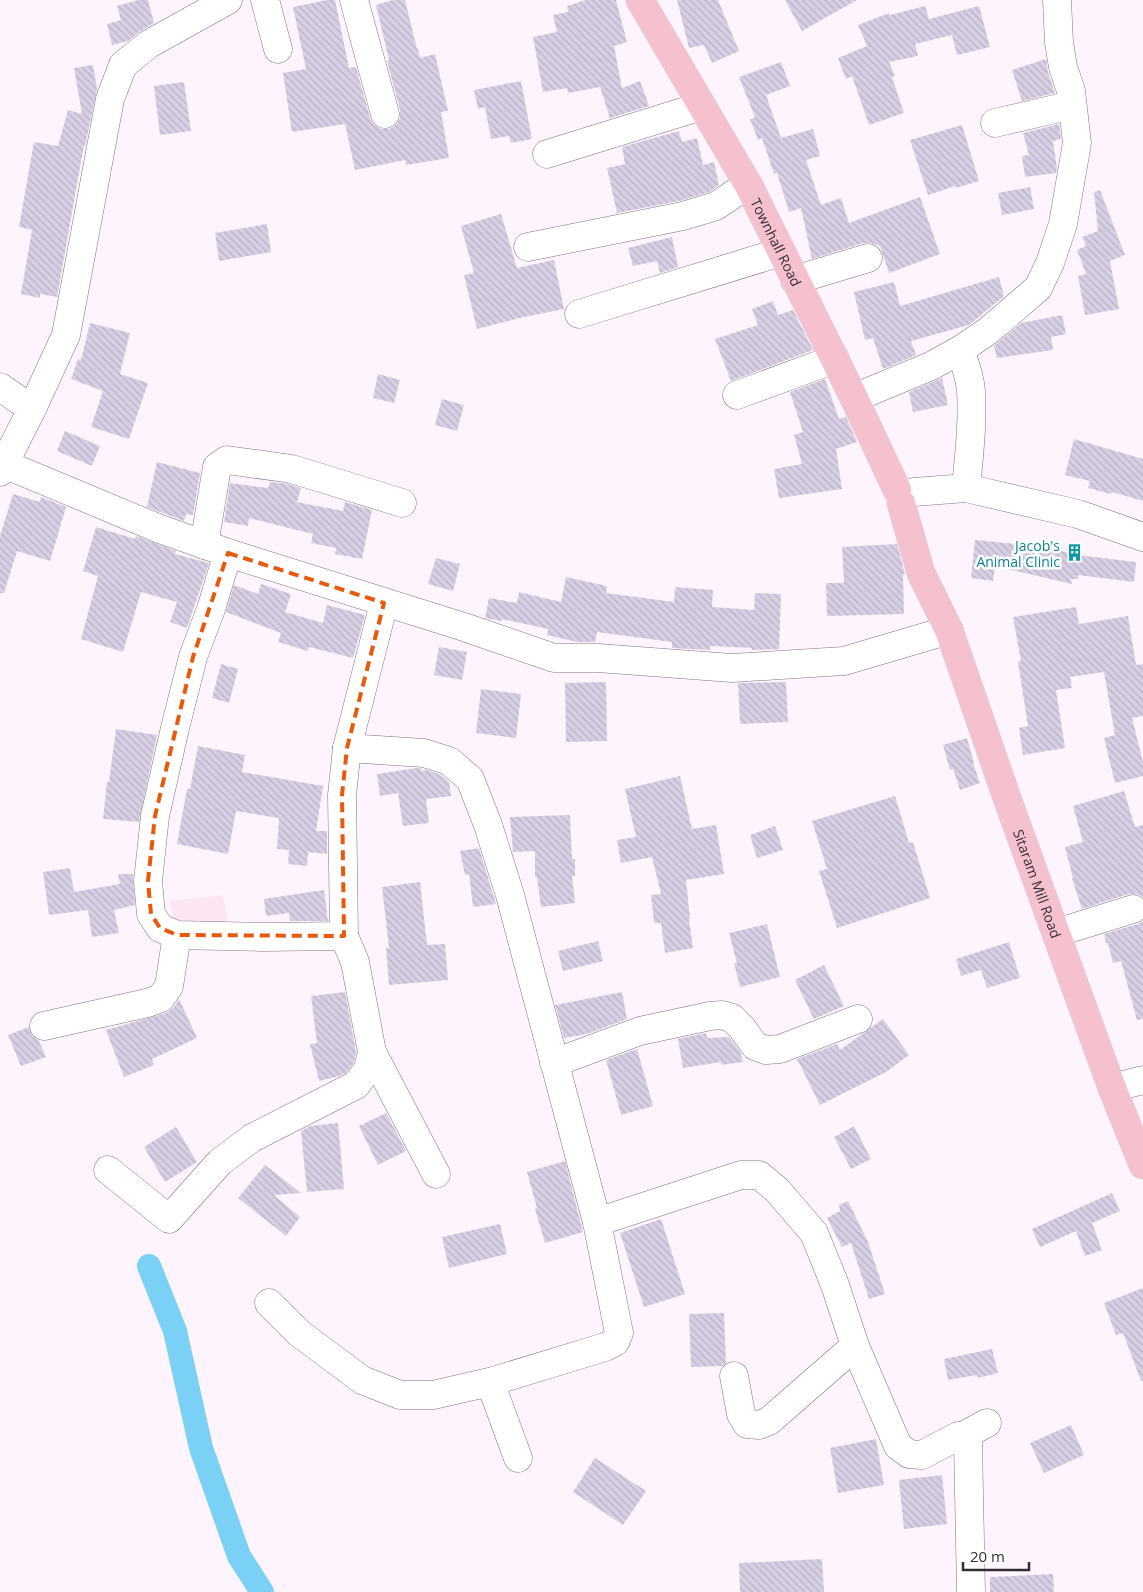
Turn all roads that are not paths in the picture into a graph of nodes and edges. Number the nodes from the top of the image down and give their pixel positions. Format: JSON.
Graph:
{"nodes":[{"id":1,"x":228,"y":0,"type":"edge"},
{"id":2,"x":265,"y":0,"type":"edge"},
{"id":3,"x":354,"y":0,"type":"edge"},
{"id":4,"x":640,"y":0,"type":"edge"},
{"id":5,"x":1057,"y":0,"type":"edge"},
{"id":6,"x":278,"y":49,"type":"dead end"},
{"id":7,"x":1072,"y":104,"type":"junction"},
{"id":8,"x":702,"y":106,"type":"junction"},
{"id":9,"x":385,"y":114,"type":"dead end"},
{"id":10,"x":995,"y":123,"type":"dead end"},
{"id":11,"x":547,"y":154,"type":"dead end"},
{"id":12,"x":749,"y":186,"type":"junction"},
{"id":13,"x":528,"y":247,"type":"dead end"},
{"id":14,"x":781,"y":252,"type":"junction"},
{"id":15,"x":868,"y":258,"type":"dead end"},
{"id":16,"x":796,"y":280,"type":"junction"},
{"id":17,"x":579,"y":314,"type":"dead end"},
{"id":18,"x":960,"y":350,"type":"junction"},
{"id":19,"x":835,"y":359,"type":"junction"},
{"id":20,"x":0,"y":387,"type":"edge"},
{"id":21,"x":737,"y":395,"type":"dead end"},
{"id":22,"x":854,"y":398,"type":"junction"},
{"id":23,"x":32,"y":409,"type":"junction"},
{"id":24,"x":2,"y":468,"type":"edge"},
{"id":25,"x":966,"y":488,"type":"junction"},
{"id":26,"x":907,"y":495,"type":"junction"},
{"id":27,"x":402,"y":503,"type":"dead end"},
{"id":28,"x":1143,"y":537,"type":"edge"},
{"id":29,"x":216,"y":549,"type":"junction"},
{"id":30,"x":935,"y":601,"type":"joint"},
{"id":31,"x":384,"y":603,"type":"junction"},
{"id":32,"x":949,"y":630,"type":"junction"},
{"id":33,"x":347,"y":748,"type":"junction"},
{"id":34,"x":1133,"y":909,"type":"dead end"},
{"id":35,"x":1056,"y":933,"type":"junction"},
{"id":36,"x":177,"y":935,"type":"junction"},
{"id":37,"x":344,"y":936,"type":"junction"},
{"id":38,"x":858,"y":1019,"type":"dead end"},
{"id":39,"x":44,"y":1026,"type":"dead end"},
{"id":40,"x":372,"y":1052,"type":"junction"},
{"id":41,"x":554,"y":1063,"type":"junction"},
{"id":42,"x":1143,"y":1080,"type":"edge"},
{"id":43,"x":1112,"y":1088,"type":"junction"},
{"id":44,"x":1143,"y":1165,"type":"edge"},
{"id":45,"x":108,"y":1170,"type":"dead end"},
{"id":46,"x":436,"y":1174,"type":"dead end"},
{"id":47,"x":597,"y":1222,"type":"junction"},
{"id":48,"x":269,"y":1303,"type":"dead end"},
{"id":49,"x":855,"y":1346,"type":"junction"},
{"id":50,"x":734,"y":1376,"type":"dead end"},
{"id":51,"x":490,"y":1382,"type":"junction"},
{"id":52,"x":986,"y":1423,"type":"dead end"},
{"id":53,"x":963,"y":1436,"type":"junction"},
{"id":54,"x":518,"y":1458,"type":"dead end"},
{"id":55,"x":971,"y":1592,"type":"edge"}],
"edges":[{"from":1,"to":23,"type":"street"},
{"from":2,"to":6,"type":"street"},
{"from":3,"to":9,"type":"street"},
{"from":4,"to":8,"type":"main road","name":"Townhall Road"},
{"from":5,"to":7,"type":"street"},
{"from":7,"to":10,"type":"street"},
{"from":7,"to":18,"type":"street"},
{"from":8,"to":11,"type":"street"},
{"from":8,"to":12,"type":"main road","name":"Townhall Road"},
{"from":12,"to":13,"type":"street"},
{"from":12,"to":14,"type":"main road","name":"Townhall Road"},
{"from":14,"to":16,"type":"main road","name":"Townhall Road"},
{"from":14,"to":17,"type":"street"},
{"from":15,"to":16,"type":"street"},
{"from":16,"to":19,"type":"main road","name":"Townhall Road"},
{"from":18,"to":22,"type":"street"},
{"from":18,"to":25,"type":"street"},
{"from":19,"to":21,"type":"street"},
{"from":19,"to":22,"type":"main road","name":"Townhall Road"},
{"from":20,"to":23,"type":"street"},
{"from":22,"to":26,"type":"main road","name":"Townhall Road"},
{"from":23,"to":24,"type":"street"},
{"from":24,"to":29,"type":"street"},
{"from":25,"to":26,"type":"street"},
{"from":25,"to":28,"type":"street"},
{"from":26,"to":30,"type":"main road","name":"Townhall Road"},
{"from":27,"to":29,"type":"street"},
{"from":29,"to":31,"type":"street"},
{"from":29,"to":36,"type":"street"},
{"from":30,"to":32,"type":"main road","name":"Sitaram Mill Road"},
{"from":31,"to":32,"type":"street"},
{"from":31,"to":33,"type":"street"},
{"from":32,"to":35,"type":"main road","name":"Sitaram Mill Road"},
{"from":33,"to":37,"type":"street"},
{"from":33,"to":41,"type":"street"},
{"from":34,"to":35,"type":"street"},
{"from":35,"to":43,"type":"main road","name":"Sitaram Mill Road"},
{"from":36,"to":37,"type":"street"},
{"from":36,"to":39,"type":"street"},
{"from":37,"to":40,"type":"street"},
{"from":38,"to":41,"type":"street"},
{"from":40,"to":45,"type":"street"},
{"from":40,"to":46,"type":"street"},
{"from":41,"to":47,"type":"street"},
{"from":42,"to":43,"type":"street"},
{"from":43,"to":44,"type":"main road","name":"Sitaram Mill Road"},
{"from":47,"to":49,"type":"street"},
{"from":47,"to":51,"type":"street"},
{"from":48,"to":51,"type":"street"},
{"from":49,"to":50,"type":"street"},
{"from":49,"to":53,"type":"street"},
{"from":51,"to":54,"type":"street"},
{"from":52,"to":53,"type":"street"},
{"from":53,"to":55,"type":"street"}]}
